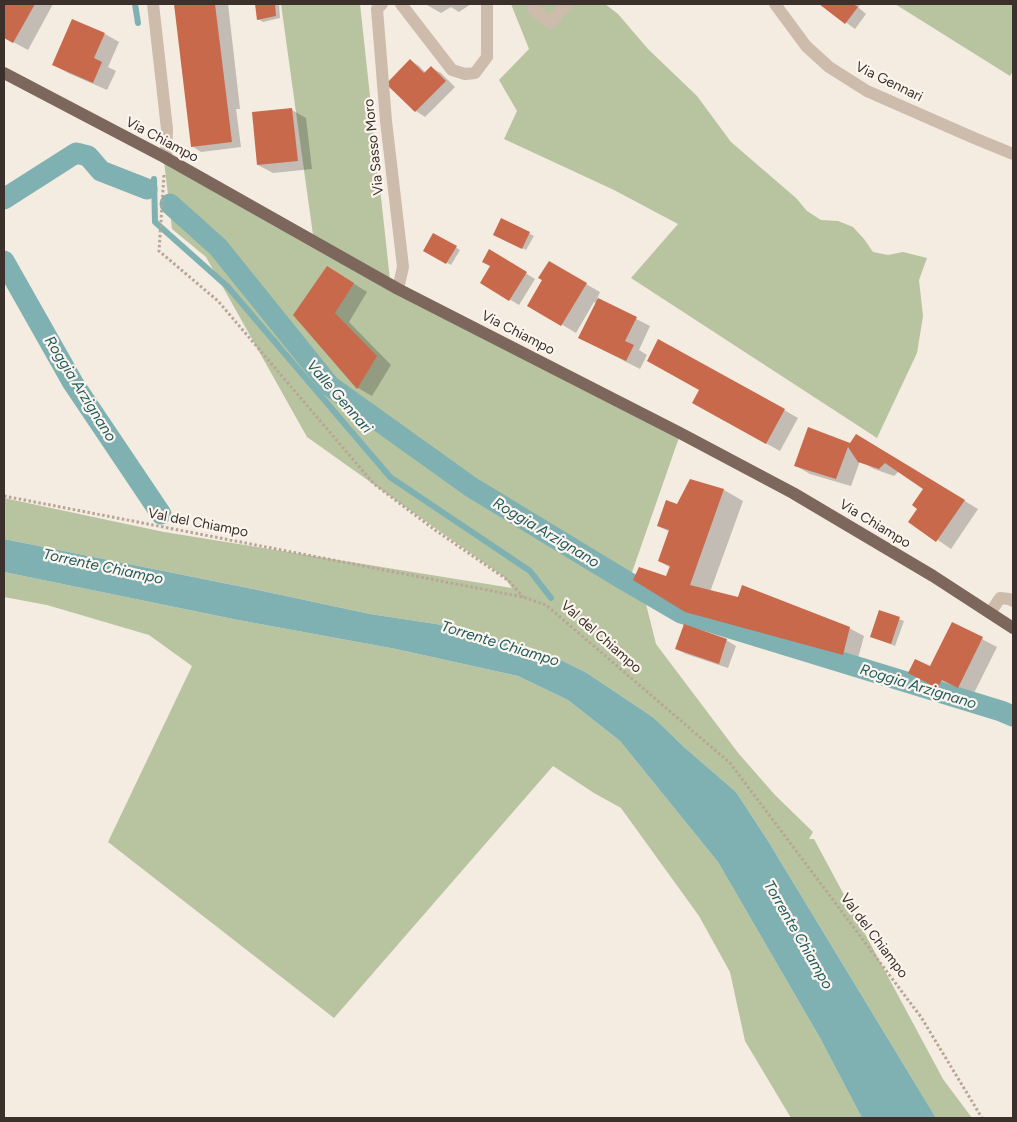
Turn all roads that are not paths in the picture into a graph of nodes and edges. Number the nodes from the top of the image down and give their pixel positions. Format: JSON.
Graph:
{"nodes":[{"id":1,"x":153,"y":4,"type":"edge"},
{"id":2,"x":382,"y":4,"type":"edge"},
{"id":3,"x":401,"y":4,"type":"edge"},
{"id":4,"x":487,"y":4,"type":"edge"},
{"id":5,"x":533,"y":4,"type":"edge"},
{"id":6,"x":568,"y":4,"type":"edge"},
{"id":7,"x":775,"y":4,"type":"edge"},
{"id":8,"x":4,"y":73,"type":"edge"},
{"id":9,"x":1013,"y":154,"type":"edge"},
{"id":10,"x":166,"y":158,"type":"junction"},
{"id":11,"x":398,"y":289,"type":"junction"},
{"id":12,"x":1013,"y":601,"type":"edge"},
{"id":13,"x":990,"y":613,"type":"junction"},
{"id":14,"x":1013,"y":628,"type":"edge"}],
"edges":[{"from":1,"to":10,"type":"street"},
{"from":2,"to":11,"type":"street","name":"Via Sasso Moro"},
{"from":3,"to":4,"type":"street"},
{"from":5,"to":6,"type":"street"},
{"from":7,"to":9,"type":"street","name":"Via Gennari"},
{"from":8,"to":10,"type":"main road","name":"Via Chiampo"},
{"from":10,"to":11,"type":"main road","name":"Via Chiampo"},
{"from":11,"to":13,"type":"main road","name":"Via Chiampo"},
{"from":12,"to":13,"type":"street"},
{"from":13,"to":14,"type":"main road","name":"Via Chiampo"}]}
